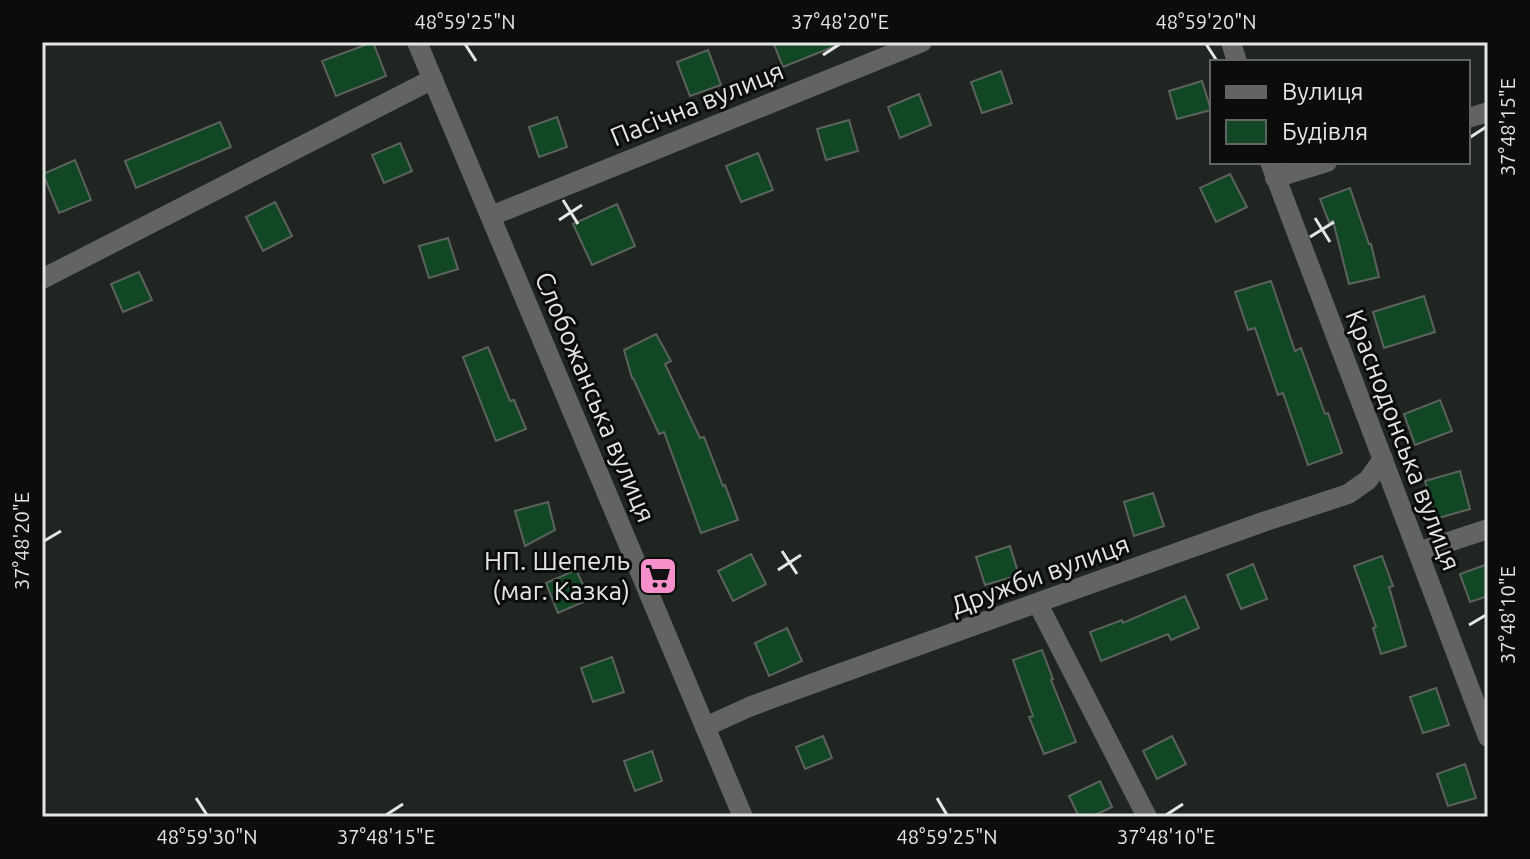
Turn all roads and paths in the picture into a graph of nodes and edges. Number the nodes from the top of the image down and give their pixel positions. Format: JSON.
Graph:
{"nodes":[{"id":1,"x":417,"y":42,"type":"edge"},
{"id":2,"x":922,"y":42,"type":"edge"},
{"id":3,"x":433,"y":79,"type":"junction"},
{"id":4,"x":1314,"y":164,"type":"edge"},
{"id":5,"x":1273,"y":170,"type":"edge"},
{"id":6,"x":491,"y":216,"type":"junction"},
{"id":7,"x":42,"y":279,"type":"edge"},
{"id":8,"x":1383,"y":459,"type":"junction"},
{"id":9,"x":1488,"y":529,"type":"edge"},
{"id":10,"x":1418,"y":552,"type":"junction"},
{"id":11,"x":1038,"y":604,"type":"junction"},
{"id":12,"x":705,"y":727,"type":"junction"},
{"id":13,"x":1488,"y":737,"type":"edge"},
{"id":14,"x":743,"y":817,"type":"edge"},
{"id":15,"x":1147,"y":817,"type":"edge"}],
"edges":[{"from":1,"to":3,"type":"street","name":"Слобожанська вулиця"},
{"from":2,"to":6,"type":"street","name":"Пасічна вулиця"},
{"from":3,"to":6,"type":"street","name":"Слобожанська вулиця"},
{"from":3,"to":7,"type":"street"},
{"from":4,"to":5,"type":"street"},
{"from":5,"to":8,"type":"street","name":"Краснодонська вулиця"},
{"from":6,"to":12,"type":"street","name":"Слобожанська вулиця"},
{"from":8,"to":10,"type":"street","name":"Краснодонська вулиця"},
{"from":8,"to":11,"type":"street","name":"Дружби вулиця"},
{"from":9,"to":10,"type":"street"},
{"from":10,"to":13,"type":"street","name":"Краснодонська вулиця"},
{"from":11,"to":12,"type":"street","name":"Дружби вулиця"},
{"from":11,"to":15,"type":"street"},
{"from":12,"to":14,"type":"street","name":"Слобожанська вулиця"}]}
